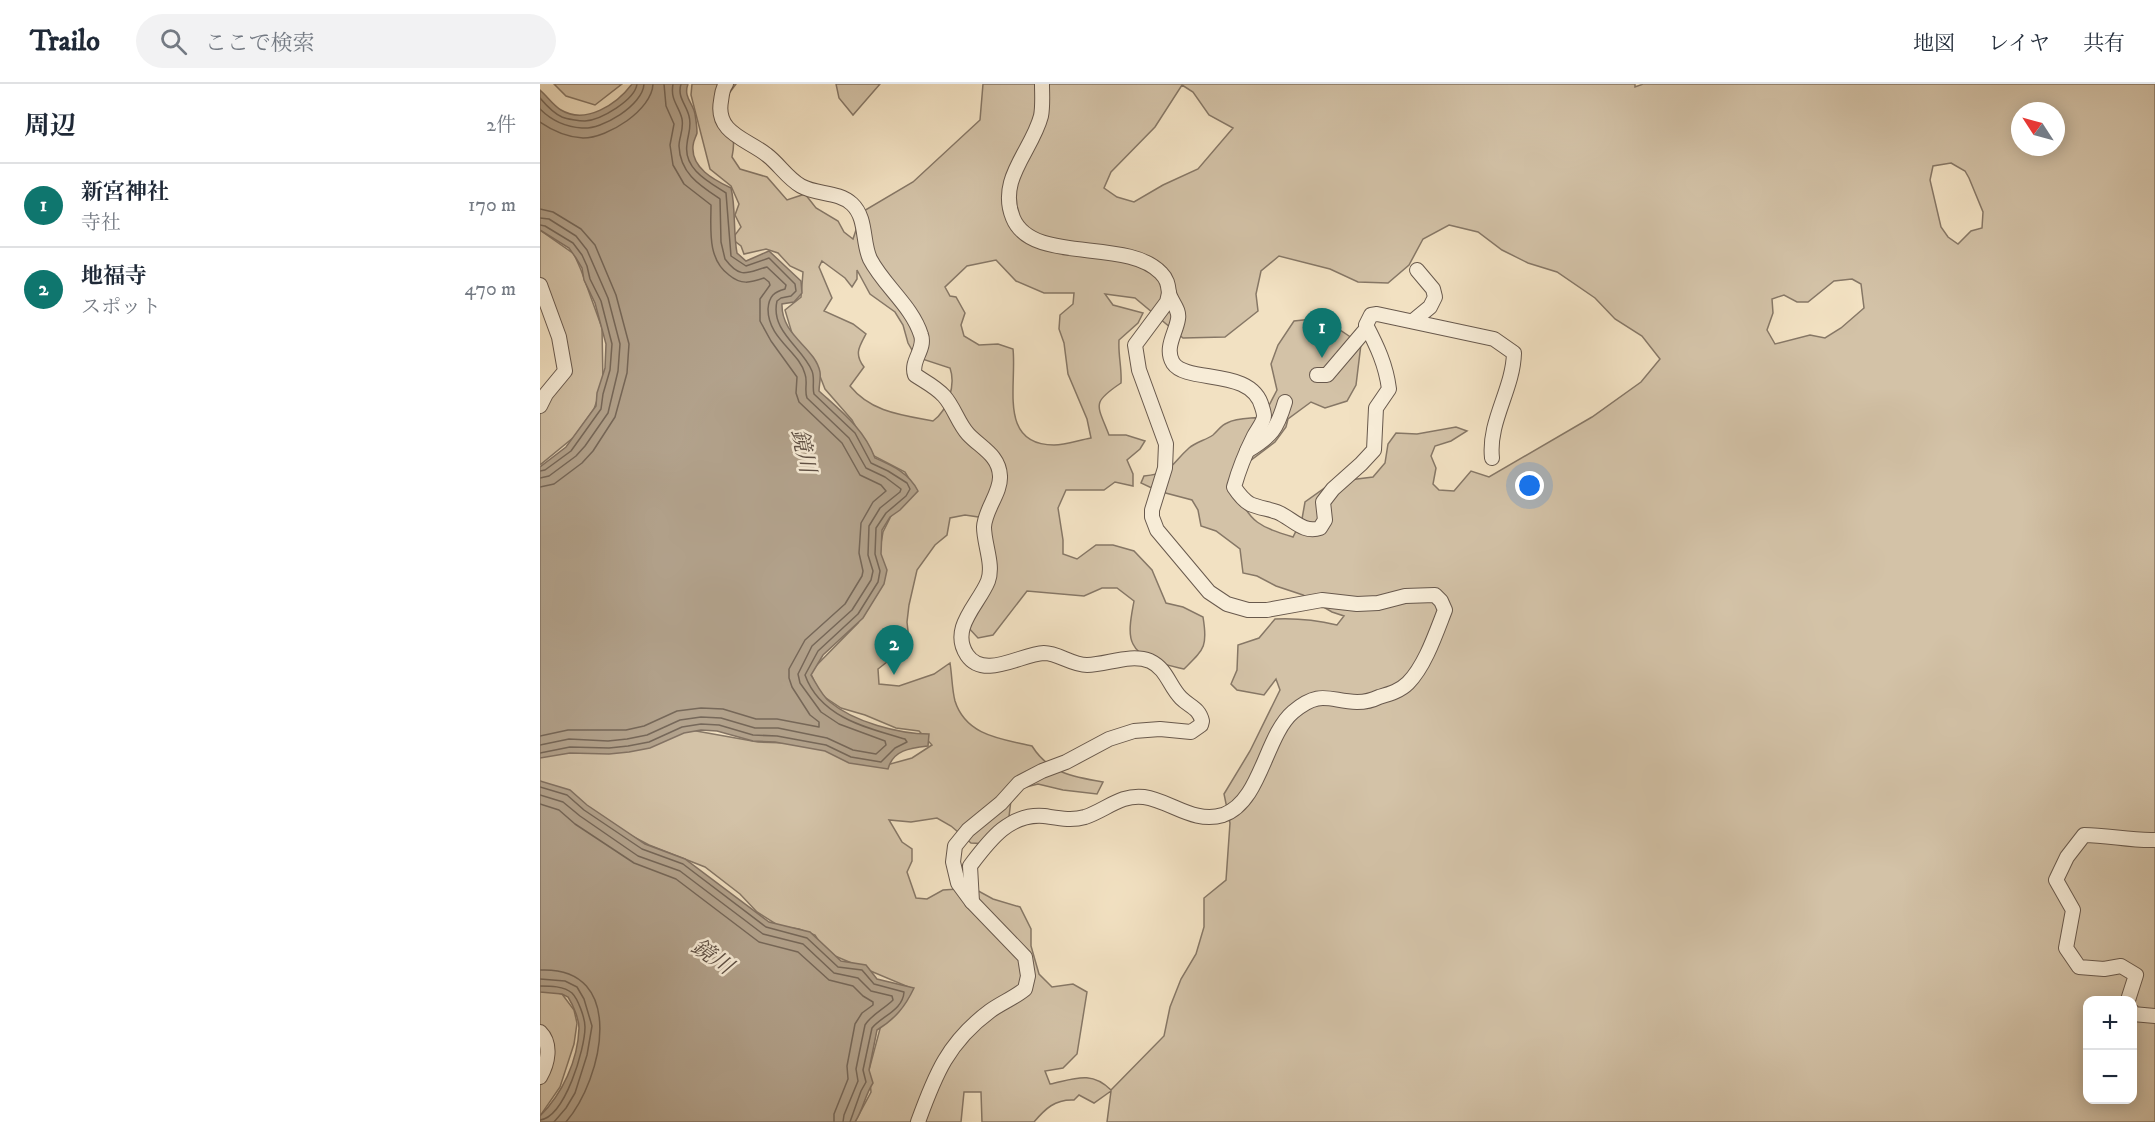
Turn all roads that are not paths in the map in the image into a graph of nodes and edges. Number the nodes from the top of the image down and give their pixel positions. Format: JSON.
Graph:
{"nodes":[{"id":1,"x":726,"y":84,"type":"edge"},
{"id":2,"x":1042,"y":84,"type":"edge"},
{"id":3,"x":1417,"y":270,"type":"dead end"},
{"id":4,"x":540,"y":285,"type":"edge"},
{"id":5,"x":1169,"y":293,"type":"junction"},
{"id":6,"x":1413,"y":321,"type":"junction"},
{"id":7,"x":1367,"y":328,"type":"junction"},
{"id":8,"x":1317,"y":375,"type":"dead end"},
{"id":9,"x":1285,"y":402,"type":"dead end"},
{"id":10,"x":540,"y":405,"type":"edge"},
{"id":11,"x":1247,"y":451,"type":"junction"},
{"id":12,"x":1492,"y":458,"type":"dead end"},
{"id":13,"x":2155,"y":840,"type":"edge"},
{"id":14,"x":972,"y":902,"type":"junction"},
{"id":15,"x":2129,"y":996,"type":"edge"},
{"id":16,"x":2137,"y":1014,"type":"edge"},
{"id":17,"x":2155,"y":1016,"type":"edge"},
{"id":18,"x":540,"y":1032,"type":"edge"},
{"id":19,"x":540,"y":1077,"type":"edge"},
{"id":20,"x":918,"y":1122,"type":"edge"}],
"edges":[{"from":1,"to":14,"type":"street"},
{"from":2,"to":5,"type":"street"},
{"from":3,"to":6,"type":"street"},
{"from":4,"to":10,"type":"street"},
{"from":5,"to":11,"type":"street"},
{"from":5,"to":14,"type":"street"},
{"from":6,"to":7,"type":"street"},
{"from":6,"to":12,"type":"street"},
{"from":7,"to":8,"type":"street"},
{"from":7,"to":11,"type":"street"},
{"from":9,"to":11,"type":"street"},
{"from":13,"to":15,"type":"street"},
{"from":14,"to":20,"type":"street"},
{"from":16,"to":17,"type":"street"},
{"from":18,"to":19,"type":"street"}]}
